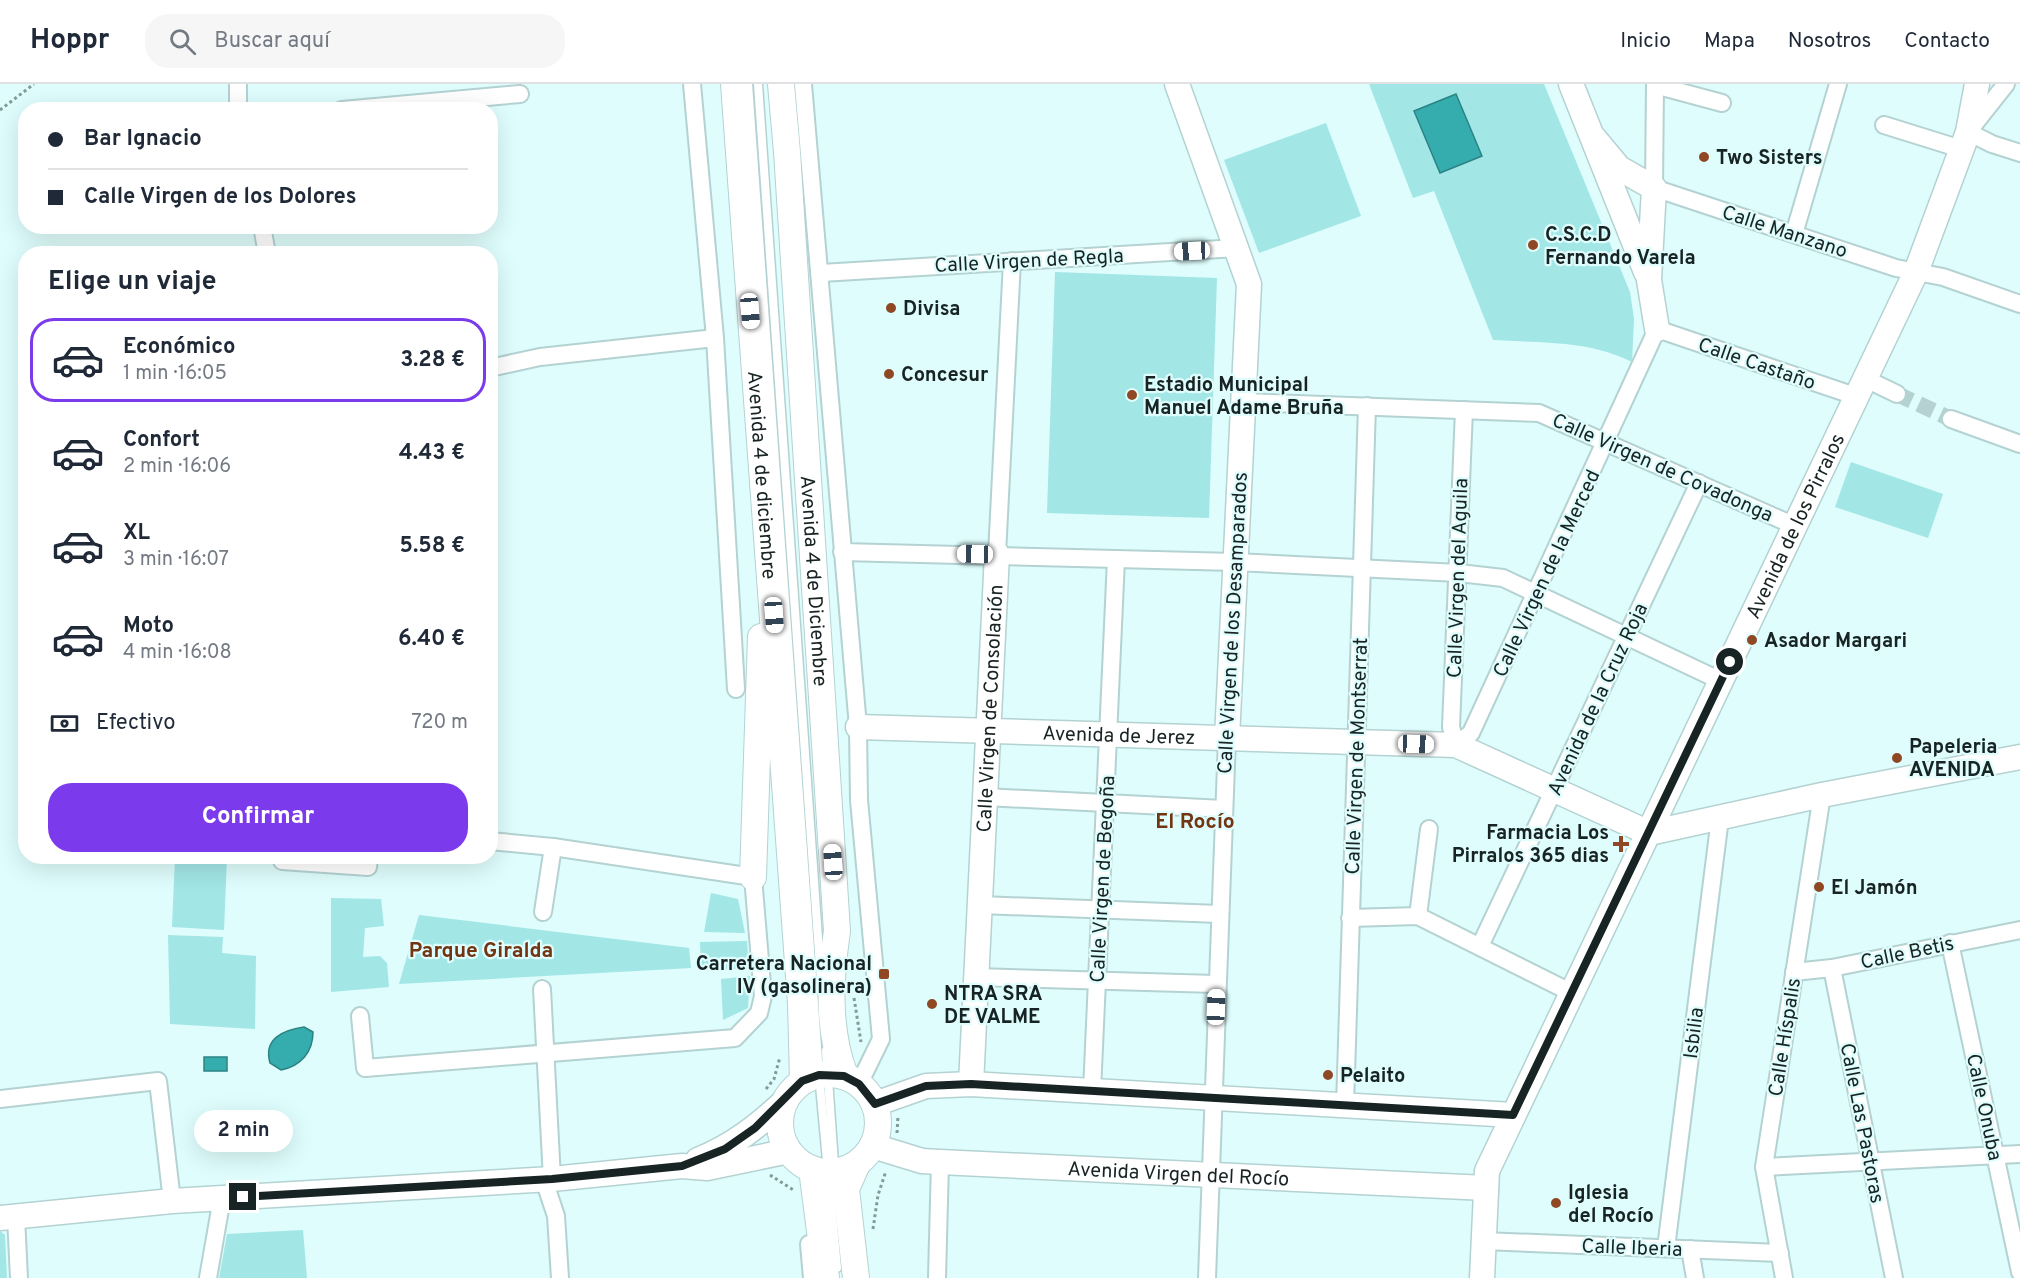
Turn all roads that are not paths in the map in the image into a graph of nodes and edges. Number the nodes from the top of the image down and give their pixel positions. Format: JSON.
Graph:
{"nodes":[{"id":1,"x":238,"y":84,"type":"edge"},
{"id":2,"x":692,"y":84,"type":"edge"},
{"id":3,"x":716,"y":84,"type":"edge"},
{"id":4,"x":734,"y":84,"type":"edge"},
{"id":5,"x":748,"y":84,"type":"edge"},
{"id":6,"x":758,"y":84,"type":"edge"},
{"id":7,"x":781,"y":84,"type":"edge"},
{"id":8,"x":803,"y":84,"type":"edge"},
{"id":9,"x":1178,"y":84,"type":"edge"},
{"id":10,"x":1571,"y":84,"type":"edge"},
{"id":11,"x":1838,"y":84,"type":"edge"},
{"id":12,"x":1977,"y":84,"type":"edge"},
{"id":13,"x":2006,"y":84,"type":"edge"},
{"id":14,"x":1655,"y":85,"type":"edge"},
{"id":15,"x":520,"y":94,"type":"dead end"},
{"id":16,"x":238,"y":102,"type":"edge"},
{"id":17,"x":431,"y":102,"type":"edge"},
{"id":18,"x":1722,"y":103,"type":"dead end"},
{"id":19,"x":1884,"y":125,"type":"dead end"},
{"id":20,"x":1594,"y":138,"type":"junction"},
{"id":21,"x":1965,"y":140,"type":"junction"},
{"id":22,"x":2020,"y":153,"type":"edge"},
{"id":23,"x":739,"y":170,"type":"junction"},
{"id":24,"x":1644,"y":183,"type":"junction"},
{"id":25,"x":1615,"y":195,"type":"junction"},
{"id":26,"x":1794,"y":234,"type":"junction"},
{"id":27,"x":1237,"y":248,"type":"junction"},
{"id":28,"x":1012,"y":261,"type":"junction"},
{"id":29,"x":1916,"y":272,"type":"junction"},
{"id":30,"x":821,"y":273,"type":"junction"},
{"id":31,"x":1649,"y":280,"type":"junction"},
{"id":32,"x":2020,"y":304,"type":"edge"},
{"id":33,"x":1657,"y":329,"type":"junction"},
{"id":34,"x":715,"y":338,"type":"junction"},
{"id":35,"x":498,"y":366,"type":"edge"},
{"id":36,"x":1862,"y":388,"type":"junction"},
{"id":37,"x":1897,"y":394,"type":"tunnel mouth"},
{"id":38,"x":1242,"y":402,"type":"junction"},
{"id":39,"x":1367,"y":406,"type":"junction"},
{"id":40,"x":1464,"y":410,"type":"junction"},
{"id":41,"x":1951,"y":419,"type":"tunnel mouth"},
{"id":42,"x":1606,"y":443,"type":"junction"},
{"id":43,"x":2020,"y":444,"type":"edge"},
{"id":44,"x":1699,"y":483,"type":"junction"},
{"id":45,"x":766,"y":498,"type":"junction"},
{"id":46,"x":1795,"y":526,"type":"junction"},
{"id":47,"x":842,"y":552,"type":"junction"},
{"id":48,"x":997,"y":554,"type":"junction"},
{"id":49,"x":1116,"y":559,"type":"junction"},
{"id":50,"x":1235,"y":562,"type":"junction"},
{"id":51,"x":1362,"y":568,"type":"junction"},
{"id":52,"x":1459,"y":573,"type":"junction"},
{"id":53,"x":1537,"y":594,"type":"junction"},
{"id":54,"x":1626,"y":636,"type":"junction"},
{"id":55,"x":1721,"y":681,"type":"junction"},
{"id":56,"x":736,"y":689,"type":"dead end"},
{"id":57,"x":858,"y":727,"type":"junction"},
{"id":58,"x":988,"y":731,"type":"junction"},
{"id":59,"x":1108,"y":734,"type":"junction"},
{"id":60,"x":1227,"y":738,"type":"junction"},
{"id":61,"x":1355,"y":742,"type":"junction"},
{"id":62,"x":1456,"y":745,"type":"junction"},
{"id":63,"x":2020,"y":757,"type":"edge"},
{"id":64,"x":1554,"y":790,"type":"junction"},
{"id":65,"x":1822,"y":795,"type":"junction"},
{"id":66,"x":985,"y":797,"type":"junction"},
{"id":67,"x":1105,"y":804,"type":"junction"},
{"id":68,"x":1224,"y":809,"type":"junction"},
{"id":69,"x":1720,"y":818,"type":"junction"},
{"id":70,"x":1429,"y":829,"type":"dead end"},
{"id":71,"x":1649,"y":833,"type":"junction"},
{"id":72,"x":498,"y":842,"type":"edge"},
{"id":73,"x":553,"y":847,"type":"junction"},
{"id":74,"x":325,"y":864,"type":"edge"},
{"id":75,"x":368,"y":864,"type":"edge"},
{"id":76,"x":753,"y":877,"type":"junction"},
{"id":77,"x":980,"y":905,"type":"junction"},
{"id":78,"x":1100,"y":909,"type":"junction"},
{"id":79,"x":543,"y":912,"type":"dead end"},
{"id":80,"x":1219,"y":914,"type":"junction"},
{"id":81,"x":1418,"y":916,"type":"junction"},
{"id":82,"x":1350,"y":918,"type":"junction"},
{"id":83,"x":2020,"y":930,"type":"edge"},
{"id":84,"x":1950,"y":943,"type":"junction"},
{"id":85,"x":1480,"y":946,"type":"junction"},
{"id":86,"x":1832,"y":968,"type":"junction"},
{"id":87,"x":1794,"y":972,"type":"junction"},
{"id":88,"x":976,"y":978,"type":"junction"},
{"id":89,"x":1097,"y":980,"type":"junction"},
{"id":90,"x":1216,"y":984,"type":"junction"},
{"id":91,"x":542,"y":988,"type":"dead end"},
{"id":92,"x":1572,"y":993,"type":"junction"},
{"id":93,"x":360,"y":1016,"type":"dead end"},
{"id":94,"x":546,"y":1055,"type":"junction"},
{"id":95,"x":831,"y":1078,"type":"junction"},
{"id":96,"x":971,"y":1084,"type":"junction"},
{"id":97,"x":1092,"y":1091,"type":"junction"},
{"id":98,"x":774,"y":1097,"type":"junction"},
{"id":99,"x":1212,"y":1098,"type":"junction"},
{"id":100,"x":0,"y":1099,"type":"edge"},
{"id":101,"x":875,"y":1104,"type":"junction"},
{"id":102,"x":1345,"y":1106,"type":"junction"},
{"id":103,"x":1513,"y":1115,"type":"junction"},
{"id":104,"x":789,"y":1151,"type":"junction"},
{"id":105,"x":2020,"y":1154,"type":"edge"},
{"id":106,"x":1995,"y":1155,"type":"junction"},
{"id":107,"x":1870,"y":1160,"type":"junction"},
{"id":108,"x":940,"y":1162,"type":"junction"},
{"id":109,"x":841,"y":1164,"type":"junction"},
{"id":110,"x":682,"y":1166,"type":"junction"},
{"id":111,"x":1764,"y":1167,"type":"junction"},
{"id":112,"x":1211,"y":1175,"type":"junction"},
{"id":113,"x":548,"y":1180,"type":"junction"},
{"id":114,"x":1486,"y":1188,"type":"junction"},
{"id":115,"x":222,"y":1198,"type":"junction"},
{"id":116,"x":172,"y":1201,"type":"junction"},
{"id":117,"x":8,"y":1218,"type":"edge"},
{"id":118,"x":1484,"y":1241,"type":"junction"},
{"id":119,"x":808,"y":1244,"type":"dead end"},
{"id":120,"x":1666,"y":1248,"type":"junction"},
{"id":121,"x":1690,"y":1249,"type":"junction"},
{"id":122,"x":1780,"y":1252,"type":"junction"},
{"id":123,"x":2020,"y":1272,"type":"edge"},
{"id":124,"x":19,"y":1278,"type":"edge"},
{"id":125,"x":208,"y":1278,"type":"edge"},
{"id":126,"x":560,"y":1278,"type":"edge"},
{"id":127,"x":812,"y":1278,"type":"edge"},
{"id":128,"x":826,"y":1278,"type":"edge"},
{"id":129,"x":840,"y":1278,"type":"edge"},
{"id":130,"x":856,"y":1278,"type":"edge"},
{"id":131,"x":937,"y":1278,"type":"edge"},
{"id":132,"x":1208,"y":1278,"type":"edge"},
{"id":133,"x":1482,"y":1278,"type":"edge"},
{"id":134,"x":1695,"y":1278,"type":"edge"},
{"id":135,"x":1784,"y":1278,"type":"edge"},
{"id":136,"x":1894,"y":1278,"type":"edge"}],
"edges":[{"from":1,"to":16,"type":"street"},
{"from":2,"to":34,"type":"street"},
{"from":3,"to":23,"type":"main road"},
{"from":4,"to":23,"type":"main road","name":"Avenida 4 de diciembre"},
{"from":5,"to":95,"type":"lane"},
{"from":6,"to":95,"type":"lane"},
{"from":7,"to":95,"type":"main road","name":"Avenida 4 de Diciembre"},
{"from":8,"to":30,"type":"street"},
{"from":9,"to":27,"type":"street","name":"Calle Virgen de los Desamparados"},
{"from":10,"to":20,"type":"street"},
{"from":11,"to":26,"type":"street"},
{"from":12,"to":21,"type":"street","name":"Avenida de los Pirralos"},
{"from":13,"to":21,"type":"street"},
{"from":14,"to":18,"type":"street"},
{"from":14,"to":24,"type":"street"},
{"from":15,"to":17,"type":"street"},
{"from":19,"to":21,"type":"street"},
{"from":20,"to":24,"type":"street"},
{"from":20,"to":25,"type":"street"},
{"from":21,"to":22,"type":"street"},
{"from":21,"to":29,"type":"street","name":"Avenida de los Pirralos"},
{"from":23,"to":45,"type":"main road","name":"Avenida 4 de diciembre"},
{"from":24,"to":25,"type":"street"},
{"from":24,"to":26,"type":"street","name":"Calle Manzano"},
{"from":24,"to":31,"type":"street"},
{"from":25,"to":31,"type":"street"},
{"from":26,"to":29,"type":"street","name":"Calle Manzano"},
{"from":27,"to":28,"type":"street","name":"Calle Virgen de Regla"},
{"from":27,"to":38,"type":"street","name":"Calle Virgen de los Desamparados"},
{"from":28,"to":30,"type":"street","name":"Calle Virgen de Regla"},
{"from":28,"to":48,"type":"street","name":"Calle Virgen de Consolación"},
{"from":29,"to":32,"type":"street","name":"Calle Manzano"},
{"from":29,"to":36,"type":"street","name":"Avenida de los Pirralos"},
{"from":30,"to":47,"type":"street"},
{"from":31,"to":33,"type":"street"},
{"from":33,"to":36,"type":"street","name":"Calle Castaño"},
{"from":33,"to":42,"type":"street","name":"Calle Virgen de la Merced"},
{"from":34,"to":35,"type":"street"},
{"from":34,"to":56,"type":"street"},
{"from":36,"to":37,"type":"street","name":"Calle Castaño"},
{"from":36,"to":46,"type":"street","name":"Avenida de los Pirralos"},
{"from":38,"to":39,"type":"street","name":"Calle Virgen de Covadonga"},
{"from":38,"to":50,"type":"street","name":"Calle Virgen de los Desamparados"},
{"from":39,"to":40,"type":"street","name":"Calle Virgen de Covadonga"},
{"from":39,"to":51,"type":"street","name":"Calle Virgen de Montserrat"},
{"from":40,"to":42,"type":"street","name":"Calle Virgen de Covadonga"},
{"from":40,"to":52,"type":"street","name":"Calle Virgen del Aguila"},
{"from":41,"to":43,"type":"street"},
{"from":42,"to":44,"type":"street","name":"Calle Virgen de Covadonga"},
{"from":42,"to":53,"type":"street","name":"Calle Virgen de la Merced"},
{"from":44,"to":46,"type":"street","name":"Calle Virgen de Covadonga"},
{"from":44,"to":54,"type":"street","name":"Avenida de la Cruz Roja"},
{"from":45,"to":76,"type":"main road"},
{"from":45,"to":95,"type":"main road","name":"Avenida 4 de diciembre"},
{"from":46,"to":55,"type":"street","name":"Avenida de los Pirralos"},
{"from":47,"to":48,"type":"street"},
{"from":47,"to":57,"type":"street"},
{"from":48,"to":49,"type":"street"},
{"from":48,"to":58,"type":"street","name":"Calle Virgen de Consolación"},
{"from":49,"to":50,"type":"street"},
{"from":49,"to":59,"type":"street","name":"Calle Virgen de Begoña"},
{"from":50,"to":51,"type":"street"},
{"from":50,"to":60,"type":"street","name":"Calle Virgen de los Desamparados"},
{"from":51,"to":52,"type":"street"},
{"from":51,"to":61,"type":"street","name":"Calle Virgen de Montserrat"},
{"from":52,"to":53,"type":"street"},
{"from":52,"to":62,"type":"street","name":"Calle Virgen del Aguila"},
{"from":53,"to":54,"type":"street"},
{"from":53,"to":62,"type":"street","name":"Calle Virgen de la Merced"},
{"from":54,"to":55,"type":"street"},
{"from":54,"to":64,"type":"street","name":"Avenida de la Cruz Roja"},
{"from":55,"to":71,"type":"street","name":"Avenida de los Pirralos"},
{"from":57,"to":58,"type":"street","name":"Avenida de Jerez"},
{"from":57,"to":95,"type":"street"},
{"from":58,"to":59,"type":"street","name":"Avenida de Jerez"},
{"from":58,"to":66,"type":"street","name":"Calle Virgen de Consolación"},
{"from":59,"to":60,"type":"street","name":"Avenida de Jerez"},
{"from":59,"to":67,"type":"street","name":"Calle Virgen de Begoña"},
{"from":60,"to":61,"type":"street","name":"Avenida de Jerez"},
{"from":60,"to":68,"type":"street","name":"Calle Virgen de los Desamparados"},
{"from":61,"to":62,"type":"street","name":"Avenida de Jerez"},
{"from":61,"to":82,"type":"street","name":"Calle Virgen de Montserrat"},
{"from":62,"to":64,"type":"street","name":"Avenida de Jerez"},
{"from":63,"to":65,"type":"street"},
{"from":64,"to":71,"type":"street","name":"Avenida de Jerez"},
{"from":64,"to":85,"type":"street","name":"Avenida de la Cruz Roja"},
{"from":65,"to":69,"type":"street"},
{"from":65,"to":87,"type":"street","name":"Calle Híspalis"},
{"from":66,"to":67,"type":"street"},
{"from":66,"to":77,"type":"street","name":"Calle Virgen de Consolación"},
{"from":67,"to":68,"type":"street"},
{"from":67,"to":78,"type":"street","name":"Calle Virgen de Begoña"},
{"from":68,"to":80,"type":"street","name":"Calle Virgen de los Desamparados"},
{"from":69,"to":71,"type":"street"},
{"from":69,"to":120,"type":"street","name":"Isbilia"},
{"from":70,"to":81,"type":"street"},
{"from":71,"to":92,"type":"street","name":"Avenida de los Pirralos"},
{"from":72,"to":73,"type":"street"},
{"from":73,"to":76,"type":"street"},
{"from":73,"to":79,"type":"street"},
{"from":74,"to":75,"type":"street"},
{"from":76,"to":94,"type":"street"},
{"from":77,"to":78,"type":"street"},
{"from":77,"to":88,"type":"street","name":"Calle Virgen de Consolación"},
{"from":78,"to":80,"type":"street"},
{"from":78,"to":89,"type":"street","name":"Calle Virgen de Begoña"},
{"from":80,"to":90,"type":"street","name":"Calle Virgen de los Desamparados"},
{"from":81,"to":82,"type":"street"},
{"from":81,"to":85,"type":"street"},
{"from":82,"to":102,"type":"street","name":"Calle Virgen de Montserrat"},
{"from":83,"to":84,"type":"street","name":"Calle Betis"},
{"from":84,"to":86,"type":"street","name":"Calle Betis"},
{"from":84,"to":106,"type":"street","name":"Calle Onuba"},
{"from":85,"to":92,"type":"street"},
{"from":86,"to":87,"type":"street","name":"Calle Betis"},
{"from":86,"to":107,"type":"street","name":"Calle Las Pastoras"},
{"from":87,"to":111,"type":"street","name":"Calle Híspalis"},
{"from":88,"to":89,"type":"street"},
{"from":88,"to":96,"type":"street","name":"Calle Virgen de Consolación"},
{"from":89,"to":90,"type":"street"},
{"from":89,"to":97,"type":"street","name":"Calle Virgen de Begoña"},
{"from":90,"to":99,"type":"street","name":"Calle Virgen de los Desamparados"},
{"from":91,"to":94,"type":"street"},
{"from":92,"to":103,"type":"street","name":"Avenida de los Pirralos"},
{"from":93,"to":94,"type":"street"},
{"from":94,"to":113,"type":"street"},
{"from":95,"to":98,"type":"main road"},
{"from":95,"to":101,"type":"main road"},
{"from":95,"to":109,"type":"lane"},
{"from":96,"to":97,"type":"street"},
{"from":96,"to":101,"type":"street"},
{"from":97,"to":99,"type":"street"},
{"from":98,"to":104,"type":"main road"},
{"from":98,"to":110,"type":"street"},
{"from":99,"to":102,"type":"street"},
{"from":99,"to":112,"type":"street","name":"Calle Virgen de los Desamparados"},
{"from":100,"to":116,"type":"street"},
{"from":101,"to":109,"type":"main road"},
{"from":102,"to":103,"type":"street"},
{"from":103,"to":114,"type":"street","name":"Avenida de los Pirralos"},
{"from":104,"to":109,"type":"main road"},
{"from":104,"to":110,"type":"street"},
{"from":105,"to":106,"type":"street"},
{"from":106,"to":107,"type":"street"},
{"from":106,"to":123,"type":"street","name":"Calle Onuba"},
{"from":107,"to":111,"type":"street"},
{"from":107,"to":136,"type":"street","name":"Calle Las Pastoras"},
{"from":108,"to":109,"type":"street","name":"Avenida Virgen del Rocío"},
{"from":108,"to":112,"type":"street","name":"Avenida Virgen del Rocío"},
{"from":108,"to":131,"type":"street"},
{"from":109,"to":128,"type":"main road"},
{"from":109,"to":129,"type":"lane"},
{"from":109,"to":130,"type":"main road"},
{"from":110,"to":113,"type":"street"},
{"from":111,"to":122,"type":"street","name":"Calle Híspalis"},
{"from":112,"to":114,"type":"street","name":"Avenida Virgen del Rocío"},
{"from":112,"to":132,"type":"street","name":"Calle Virgen de los Desamparados"},
{"from":113,"to":115,"type":"street"},
{"from":113,"to":126,"type":"street"},
{"from":114,"to":118,"type":"street","name":"Avenida de los Pirralos"},
{"from":115,"to":116,"type":"street"},
{"from":115,"to":125,"type":"street"},
{"from":116,"to":117,"type":"street"},
{"from":117,"to":124,"type":"street"},
{"from":118,"to":120,"type":"street","name":"Calle Iberia"},
{"from":118,"to":133,"type":"street","name":"Avenida de los Pirralos"},
{"from":119,"to":127,"type":"street"},
{"from":120,"to":121,"type":"street","name":"Calle Iberia"},
{"from":121,"to":122,"type":"street","name":"Calle Iberia"},
{"from":121,"to":134,"type":"street"},
{"from":122,"to":135,"type":"street","name":"Calle Híspalis"}]}
